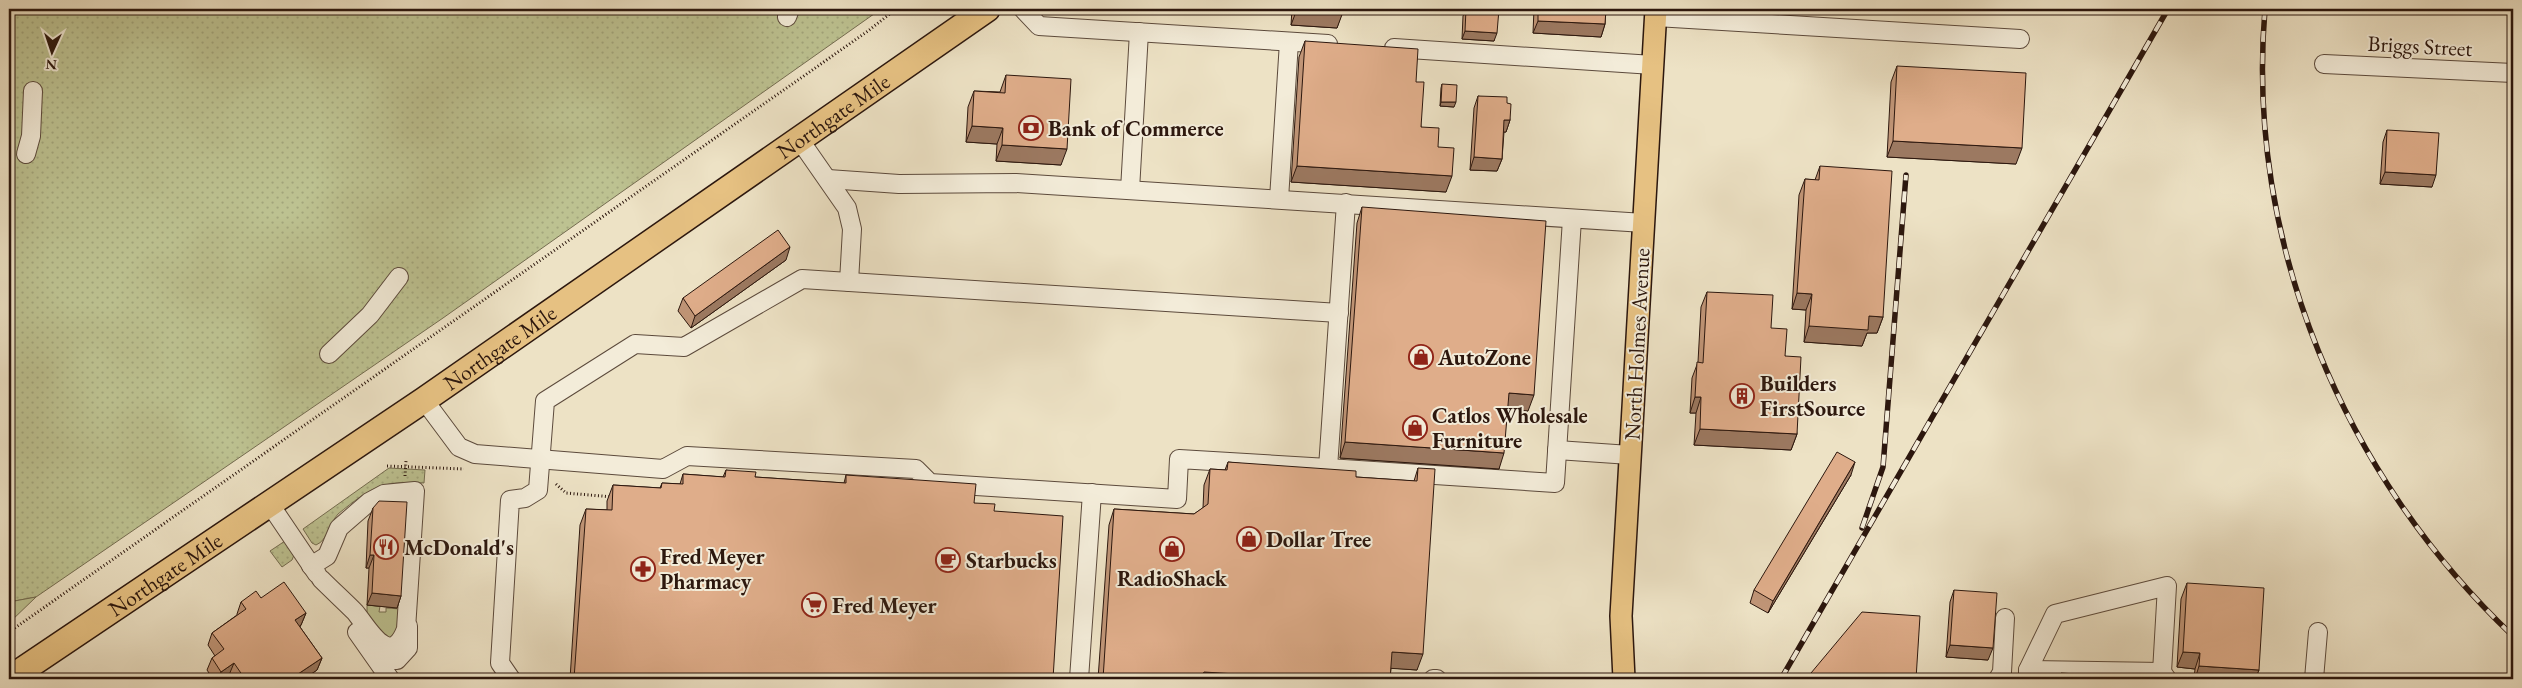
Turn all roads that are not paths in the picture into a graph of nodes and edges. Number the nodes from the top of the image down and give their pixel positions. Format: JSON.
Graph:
{"nodes":[{"id":1,"x":987,"y":9,"type":"edge"},
{"id":2,"x":1023,"y":9,"type":"edge"},
{"id":3,"x":1656,"y":13,"type":"edge"},
{"id":4,"x":1139,"y":32,"type":"junction"},
{"id":5,"x":2020,"y":39,"type":"dead end"},
{"id":6,"x":1289,"y":42,"type":"junction"},
{"id":7,"x":1347,"y":45,"type":"edge"},
{"id":8,"x":1376,"y":47,"type":"edge"},
{"id":9,"x":2324,"y":64,"type":"dead end"},
{"id":10,"x":1653,"y":65,"type":"junction"},
{"id":11,"x":2513,"y":73,"type":"edge"},
{"id":12,"x":33,"y":91,"type":"dead end"},
{"id":13,"x":799,"y":138,"type":"junction"},
{"id":14,"x":26,"y":154,"type":"dead end"},
{"id":15,"x":828,"y":179,"type":"junction"},
{"id":16,"x":1130,"y":190,"type":"junction"},
{"id":17,"x":1279,"y":199,"type":"junction"},
{"id":18,"x":1346,"y":203,"type":"junction"},
{"id":19,"x":1572,"y":218,"type":"junction"},
{"id":20,"x":1644,"y":223,"type":"junction"},
{"id":21,"x":399,"y":277,"type":"dead end"},
{"id":22,"x":849,"y":282,"type":"junction"},
{"id":23,"x":1339,"y":313,"type":"junction"},
{"id":24,"x":329,"y":354,"type":"dead end"},
{"id":25,"x":424,"y":400,"type":"junction"},
{"id":26,"x":1557,"y":450,"type":"junction"},
{"id":27,"x":1630,"y":454,"type":"junction"},
{"id":28,"x":540,"y":461,"type":"junction"},
{"id":29,"x":1328,"y":468,"type":"junction"},
{"id":30,"x":1092,"y":493,"type":"junction"},
{"id":31,"x":269,"y":503,"type":"junction"},
{"id":32,"x":316,"y":572,"type":"junction"},
{"id":33,"x":407,"y":609,"type":"junction"},
{"id":34,"x":2005,"y":618,"type":"dead end"},
{"id":35,"x":2318,"y":632,"type":"dead end"},
{"id":36,"x":369,"y":650,"type":"junction"},
{"id":37,"x":11,"y":672,"type":"edge"},
{"id":38,"x":2028,"y":675,"type":"edge"},
{"id":39,"x":2165,"y":676,"type":"edge"},
{"id":40,"x":390,"y":679,"type":"edge"},
{"id":41,"x":511,"y":679,"type":"edge"},
{"id":42,"x":1079,"y":679,"type":"edge"},
{"id":43,"x":1433,"y":679,"type":"edge"},
{"id":44,"x":1437,"y":679,"type":"edge"},
{"id":45,"x":1624,"y":679,"type":"edge"},
{"id":46,"x":1998,"y":679,"type":"edge"},
{"id":47,"x":2314,"y":679,"type":"edge"}],
"edges":[{"from":1,"to":13,"type":"highway","name":"Northgate Mile"},
{"from":2,"to":4,"type":"street"},
{"from":3,"to":5,"type":"street"},
{"from":3,"to":10,"type":"main road","name":"North Holmes Avenue"},
{"from":4,"to":6,"type":"street"},
{"from":4,"to":16,"type":"street"},
{"from":6,"to":7,"type":"street"},
{"from":6,"to":17,"type":"street"},
{"from":8,"to":10,"type":"street"},
{"from":9,"to":11,"type":"street","name":"Briggs Street"},
{"from":10,"to":20,"type":"main road","name":"North Holmes Avenue"},
{"from":12,"to":14,"type":"street"},
{"from":13,"to":15,"type":"street"},
{"from":13,"to":25,"type":"highway","name":"Northgate Mile"},
{"from":15,"to":16,"type":"street"},
{"from":15,"to":22,"type":"street"},
{"from":16,"to":17,"type":"street"},
{"from":17,"to":18,"type":"street"},
{"from":18,"to":19,"type":"street"},
{"from":18,"to":23,"type":"street"},
{"from":19,"to":20,"type":"street"},
{"from":19,"to":26,"type":"street"},
{"from":20,"to":27,"type":"main road","name":"North Holmes Avenue"},
{"from":21,"to":24,"type":"street"},
{"from":22,"to":23,"type":"street"},
{"from":22,"to":28,"type":"street"},
{"from":23,"to":29,"type":"street"},
{"from":25,"to":28,"type":"street"},
{"from":25,"to":31,"type":"highway","name":"Northgate Mile"},
{"from":26,"to":27,"type":"street"},
{"from":26,"to":29,"type":"street"},
{"from":27,"to":45,"type":"main road","name":"North Holmes Avenue"},
{"from":28,"to":30,"type":"street"},
{"from":28,"to":41,"type":"street"},
{"from":29,"to":30,"type":"street"},
{"from":30,"to":42,"type":"street"},
{"from":31,"to":32,"type":"street"},
{"from":31,"to":37,"type":"highway","name":"Northgate Mile"},
{"from":32,"to":33,"type":"street"},
{"from":32,"to":33,"type":"street"},
{"from":32,"to":36,"type":"street"},
{"from":33,"to":36,"type":"street"},
{"from":34,"to":46,"type":"street"},
{"from":35,"to":47,"type":"street"},
{"from":36,"to":40,"type":"street"},
{"from":38,"to":39,"type":"street"},
{"from":38,"to":39,"type":"street"},
{"from":43,"to":44,"type":"street"}]}
